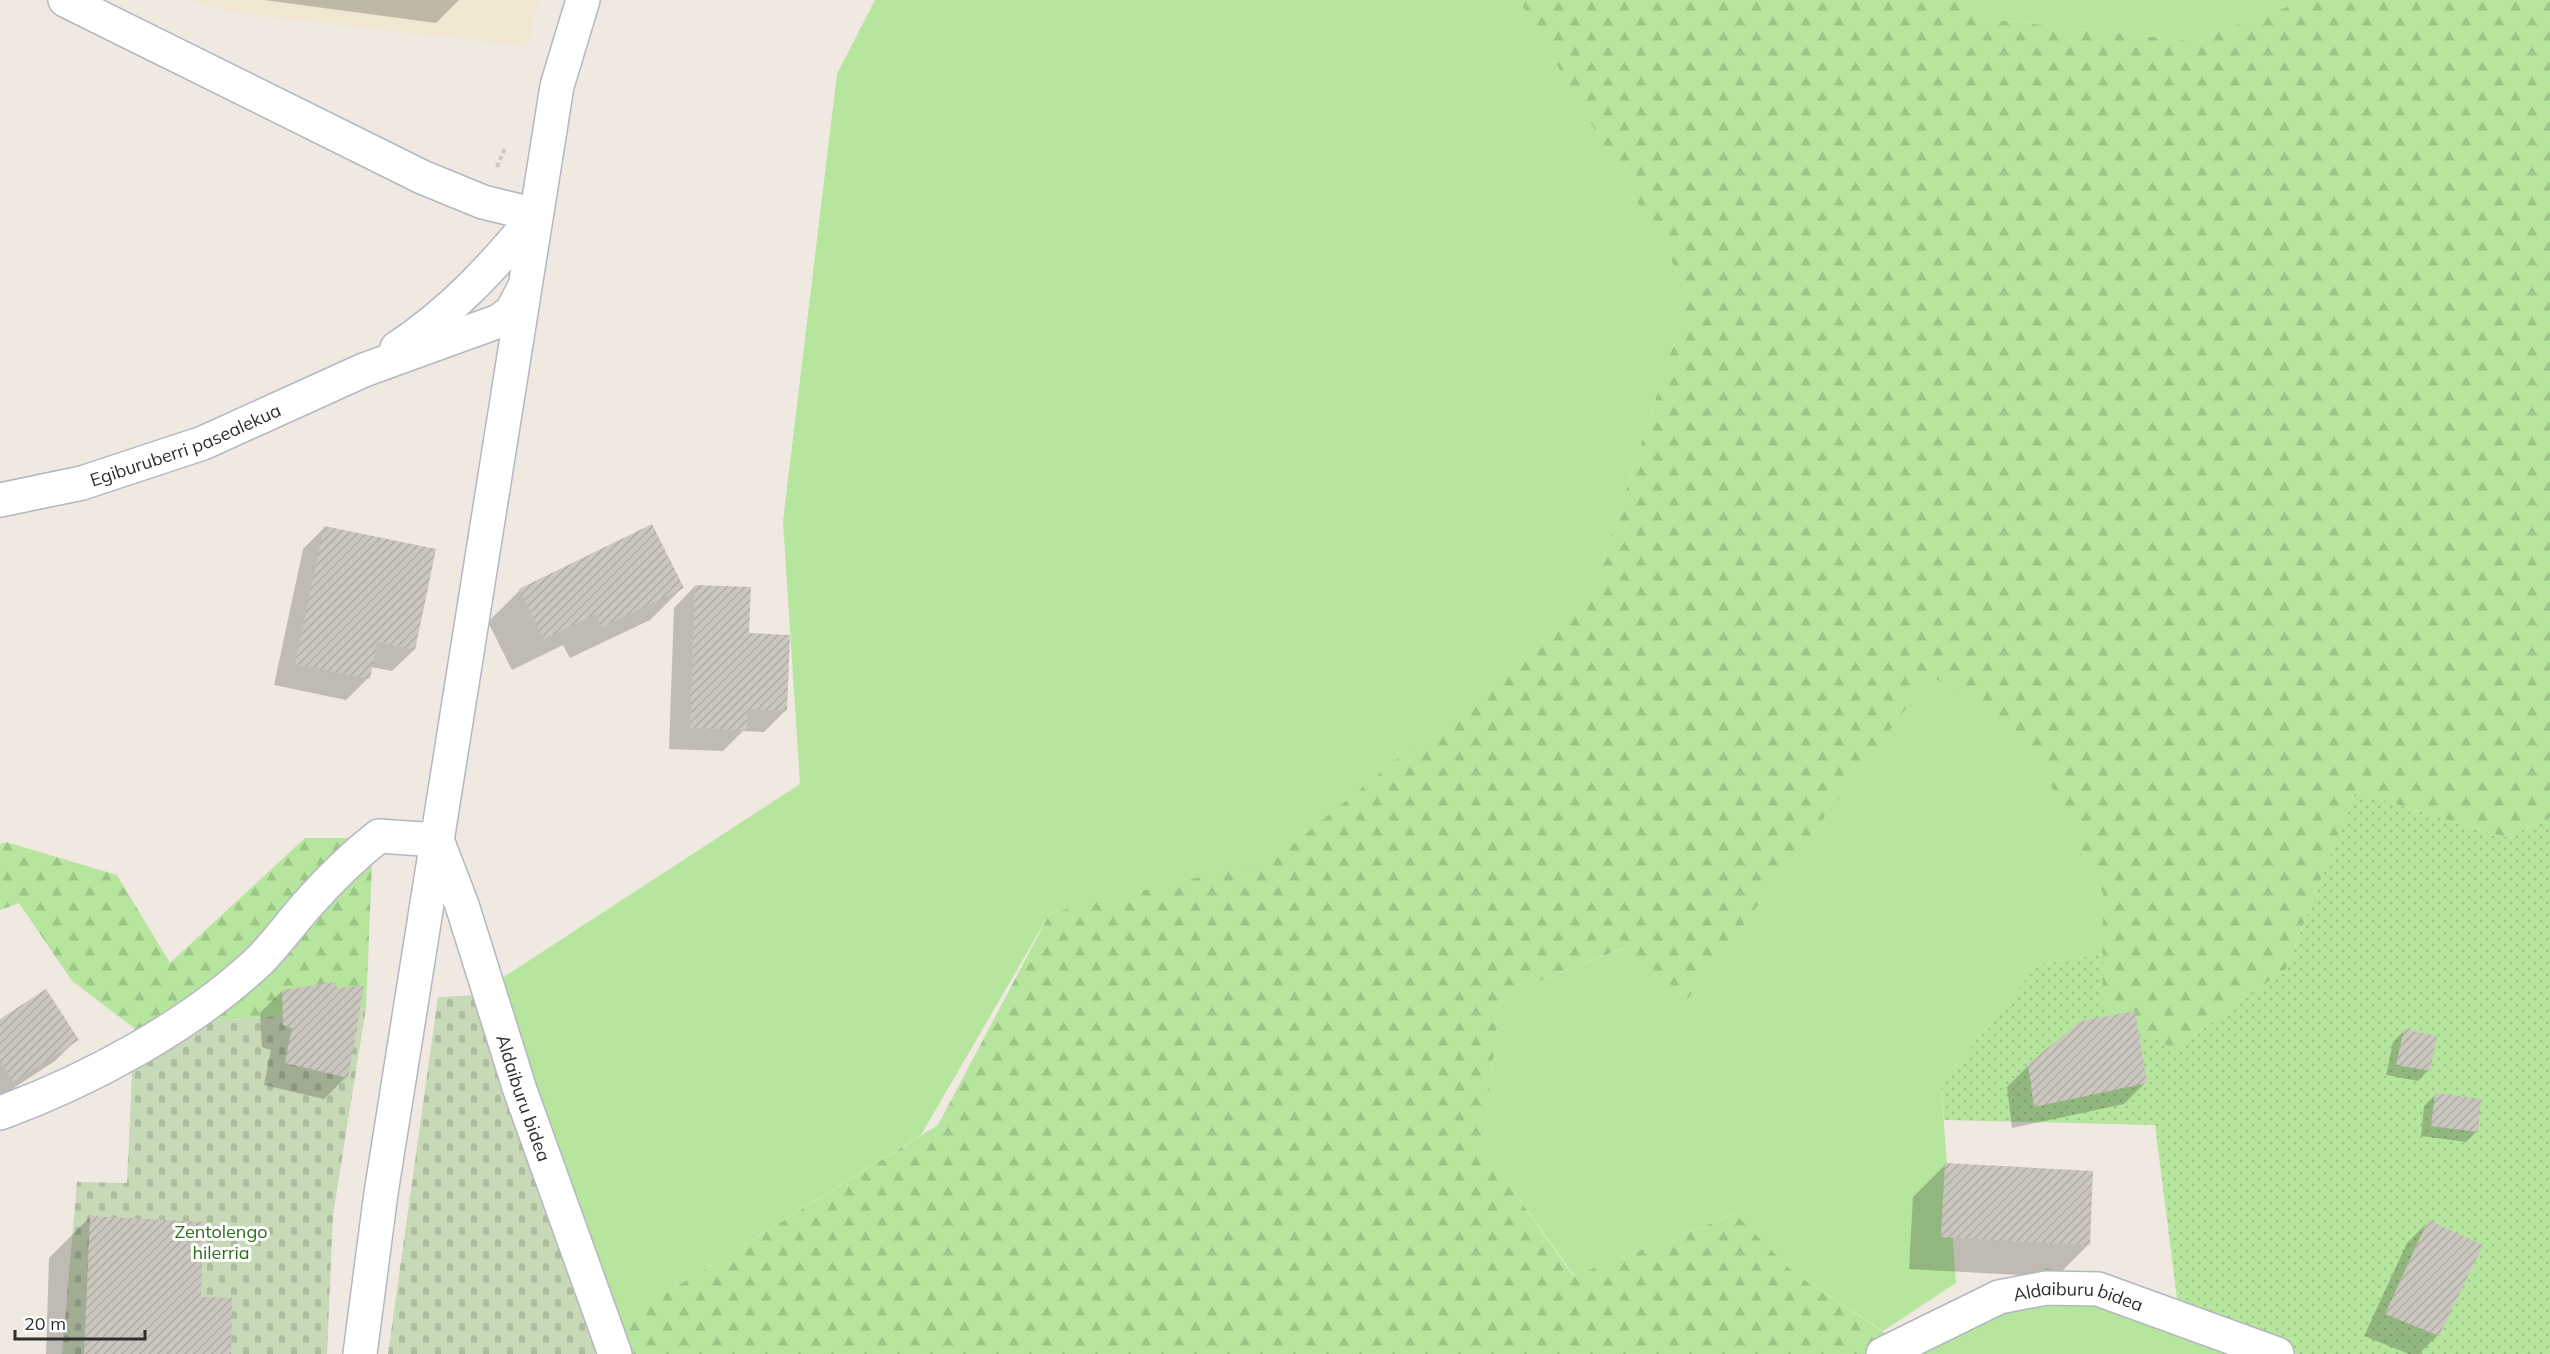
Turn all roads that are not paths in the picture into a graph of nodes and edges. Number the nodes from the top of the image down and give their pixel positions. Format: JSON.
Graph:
{"nodes":[{"id":1,"x":64,"y":0,"type":"edge"},
{"id":2,"x":583,"y":0,"type":"edge"},
{"id":3,"x":536,"y":215,"type":"junction"},
{"id":4,"x":526,"y":282,"type":"junction"},
{"id":5,"x":364,"y":370,"type":"junction"},
{"id":6,"x":0,"y":500,"type":"edge"},
{"id":7,"x":437,"y":840,"type":"junction"},
{"id":8,"x":0,"y":1113,"type":"edge"},
{"id":9,"x":360,"y":1354,"type":"edge"},
{"id":10,"x":615,"y":1354,"type":"edge"},
{"id":11,"x":1883,"y":1354,"type":"edge"},
{"id":12,"x":2277,"y":1354,"type":"edge"}],
"edges":[{"from":1,"to":3,"type":"street"},
{"from":2,"to":3,"type":"street"},
{"from":3,"to":4,"type":"street"},
{"from":3,"to":5,"type":"street","name":"Egiburuberri pasealekua"},
{"from":4,"to":5,"type":"street","name":"Egiburuberri pasealekua"},
{"from":4,"to":7,"type":"street"},
{"from":5,"to":6,"type":"street","name":"Egiburuberri pasealekua"},
{"from":7,"to":8,"type":"street"},
{"from":7,"to":9,"type":"street"},
{"from":7,"to":10,"type":"street","name":"Aldaiburu bidea"},
{"from":11,"to":12,"type":"street","name":"Aldaiburu bidea"}]}
